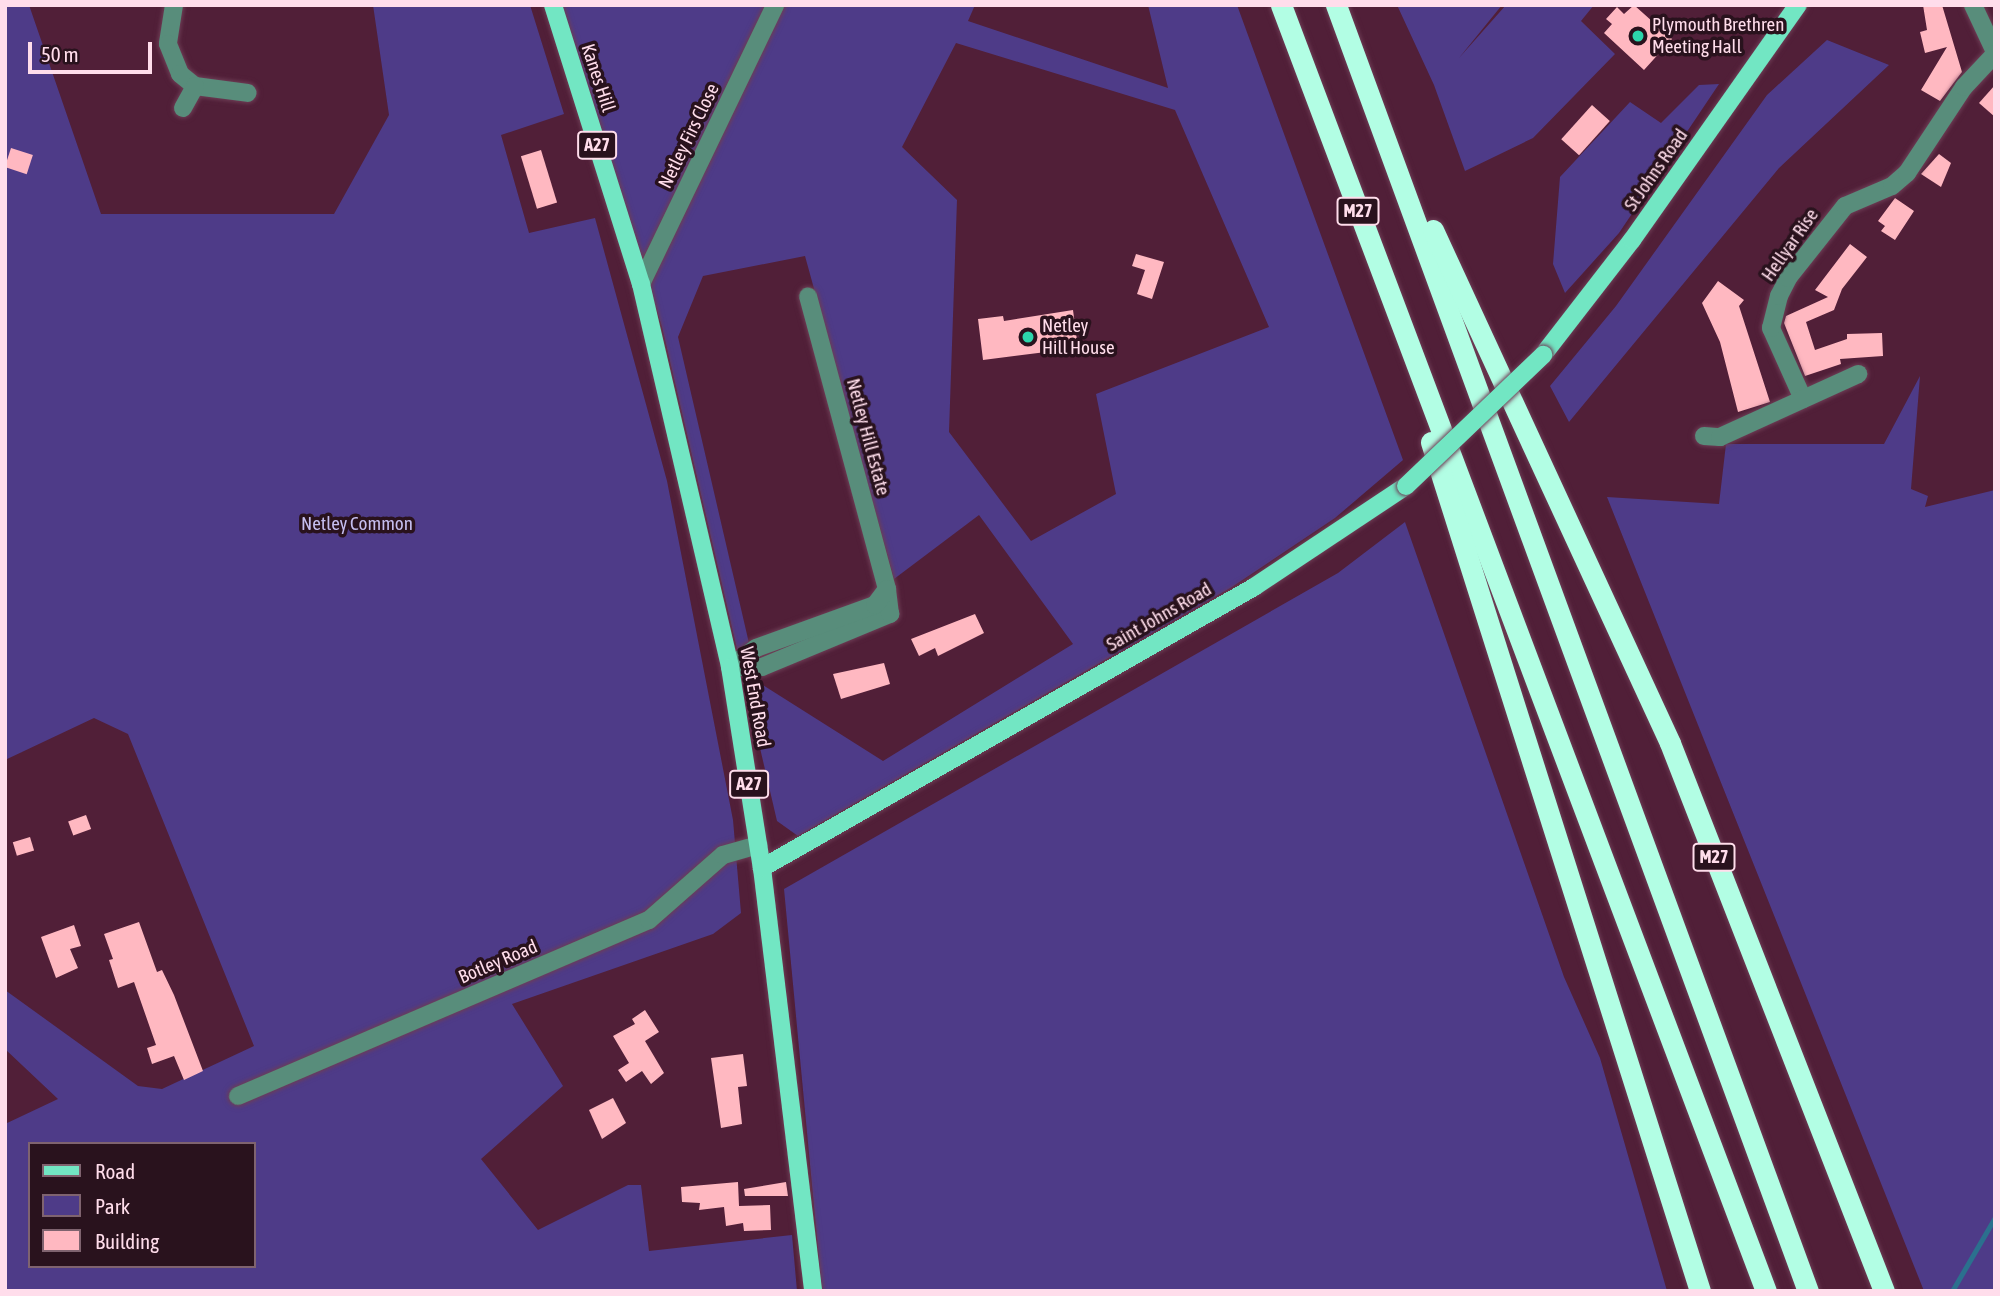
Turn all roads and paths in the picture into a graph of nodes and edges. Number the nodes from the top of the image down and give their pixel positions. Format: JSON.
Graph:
{"nodes":[{"id":1,"x":174,"y":5,"type":"edge"},
{"id":2,"x":553,"y":5,"type":"edge"},
{"id":3,"x":775,"y":5,"type":"edge"},
{"id":4,"x":1282,"y":5,"type":"edge"},
{"id":5,"x":1336,"y":5,"type":"edge"},
{"id":6,"x":1798,"y":5,"type":"edge"},
{"id":7,"x":1973,"y":5,"type":"edge"},
{"id":8,"x":1995,"y":53,"type":"edge"},
{"id":9,"x":195,"y":86,"type":"junction"},
{"id":10,"x":248,"y":93,"type":"dead end"},
{"id":11,"x":1370,"y":93,"type":"junction"},
{"id":12,"x":183,"y":108,"type":"dead end"},
{"id":13,"x":1354,"y":200,"type":"junction"},
{"id":14,"x":641,"y":284,"type":"junction"},
{"id":15,"x":808,"y":296,"type":"dead end"},
{"id":16,"x":1543,"y":355,"type":"joint"},
{"id":17,"x":1858,"y":374,"type":"dead end"},
{"id":18,"x":1803,"y":398,"type":"junction"},
{"id":19,"x":1704,"y":436,"type":"dead end"},
{"id":20,"x":730,"y":667,"type":"junction"},
{"id":21,"x":759,"y":845,"type":"junction"},
{"id":22,"x":762,"y":868,"type":"junction"},
{"id":23,"x":238,"y":1096,"type":"dead end"},
{"id":24,"x":813,"y":1291,"type":"edge"},
{"id":25,"x":1700,"y":1291,"type":"edge"},
{"id":26,"x":1766,"y":1291,"type":"edge"},
{"id":27,"x":1808,"y":1291,"type":"edge"},
{"id":28,"x":1884,"y":1291,"type":"edge"}],
"edges":[{"from":1,"to":9,"type":"street"},
{"from":2,"to":14,"type":"main road","name":"Kanes Hill","number":"A27"},
{"from":3,"to":14,"type":"street","name":"Netley Firs Close"},
{"from":4,"to":13,"type":"highway","number":"M27"},
{"from":5,"to":11,"type":"highway","number":"M27"},
{"from":6,"to":16,"type":"main road","name":"St Johns Road"},
{"from":7,"to":8,"type":"street"},
{"from":8,"to":18,"type":"street","name":"Hellyar Rise"},
{"from":9,"to":10,"type":"street"},
{"from":9,"to":12,"type":"street"},
{"from":11,"to":27,"type":"highway","number":"M27"},
{"from":11,"to":28,"type":"highway","number":"M27"},
{"from":13,"to":25,"type":"highway","number":"M27"},
{"from":13,"to":26,"type":"highway","number":"M27"},
{"from":14,"to":20,"type":"main road","name":"West End Road","number":"A27"},
{"from":15,"to":20,"type":"street","name":"Netley Hill Estate"},
{"from":16,"to":22,"type":"main road","name":"Saint Johns Road","bridge":true},
{"from":17,"to":18,"type":"street"},
{"from":18,"to":19,"type":"street"},
{"from":20,"to":21,"type":"main road","name":"West End Road","number":"A27"},
{"from":21,"to":22,"type":"main road","name":"West End Road","number":"A27"},
{"from":21,"to":23,"type":"street","name":"Botley Road"},
{"from":22,"to":24,"type":"main road","name":"West End Road","number":"A27"}]}
